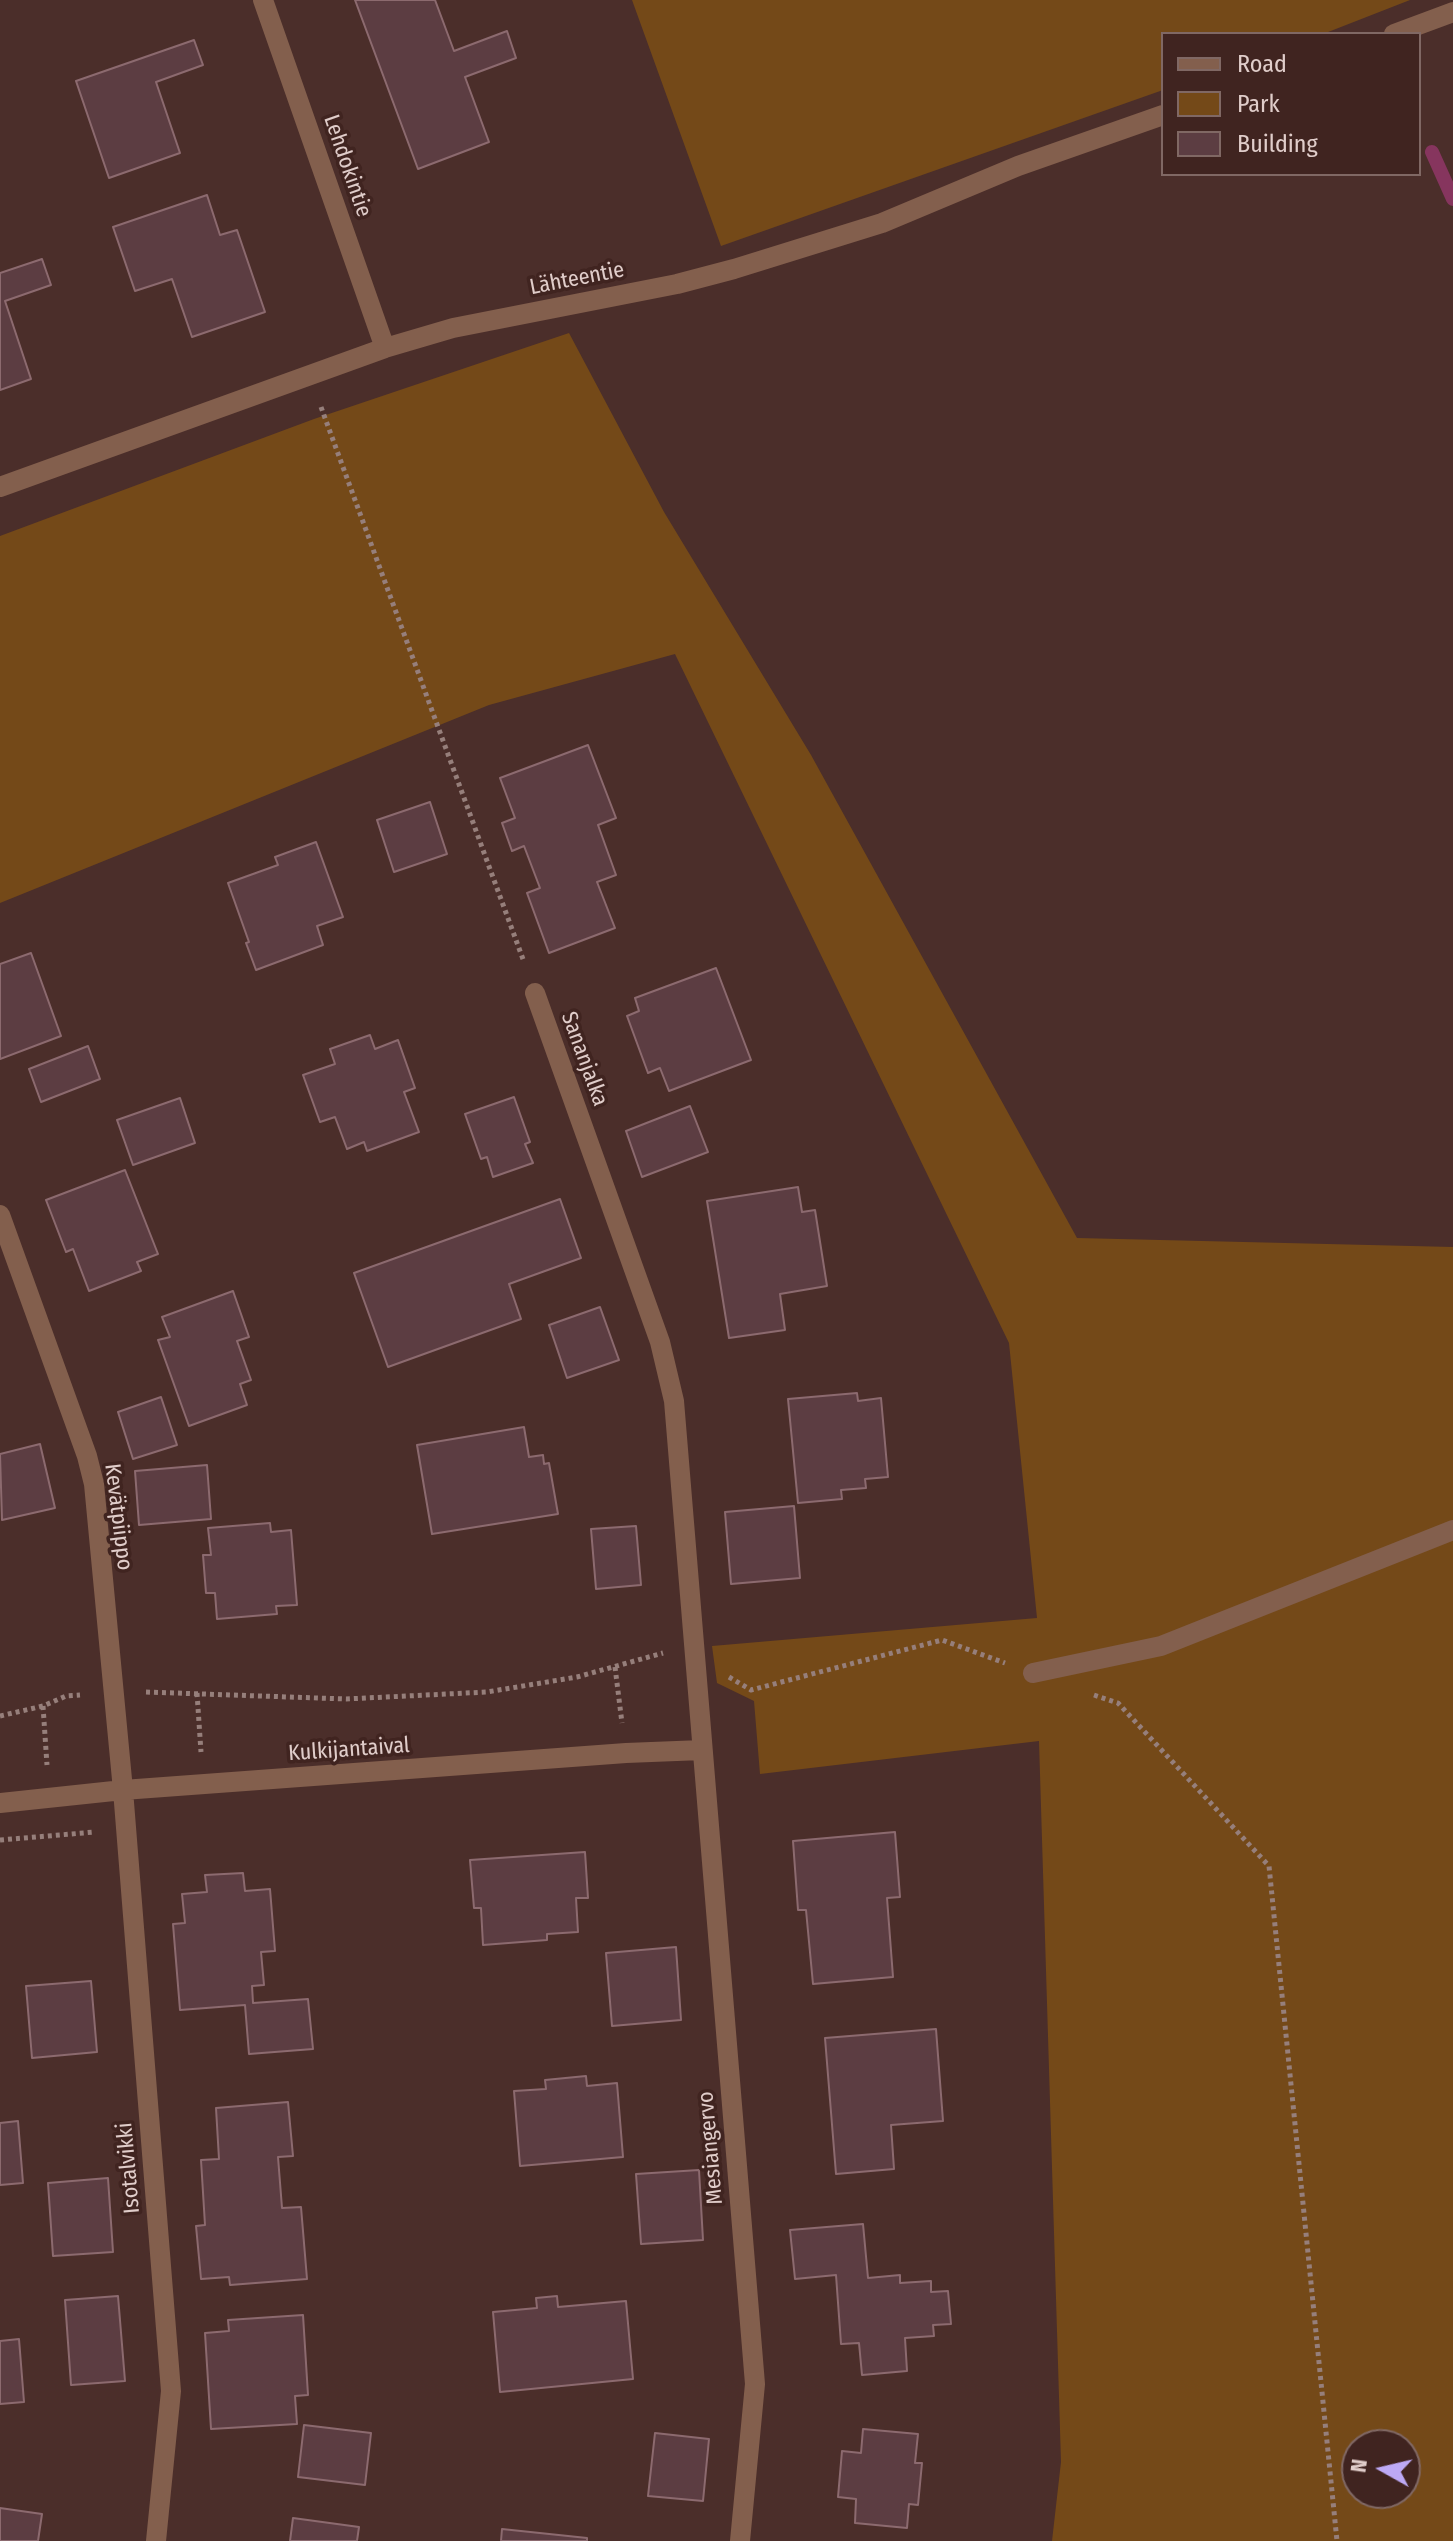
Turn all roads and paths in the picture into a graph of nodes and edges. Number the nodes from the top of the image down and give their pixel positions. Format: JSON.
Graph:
{"nodes":[{"id":1,"x":263,"y":0,"type":"edge"},
{"id":2,"x":1453,"y":12,"type":"edge"},
{"id":3,"x":1399,"y":32,"type":"edge"},
{"id":4,"x":1161,"y":116,"type":"edge"},
{"id":5,"x":385,"y":348,"type":"junction"},
{"id":6,"x":321,"y":407,"type":"dead end"},
{"id":7,"x":0,"y":487,"type":"edge"},
{"id":8,"x":535,"y":993,"type":"joint"},
{"id":9,"x":0,"y":1215,"type":"edge"},
{"id":10,"x":1453,"y":1530,"type":"edge"},
{"id":11,"x":695,"y":1648,"type":"junction"},
{"id":12,"x":1033,"y":1673,"type":"joint"},
{"id":13,"x":751,"y":1690,"type":"dead end"},
{"id":14,"x":112,"y":1692,"type":"junction"},
{"id":15,"x":1090,"y":1693,"type":"dead end"},
{"id":16,"x":0,"y":1716,"type":"edge"},
{"id":17,"x":702,"y":1750,"type":"junction"},
{"id":18,"x":123,"y":1790,"type":"junction"},
{"id":19,"x":0,"y":1803,"type":"edge"},
{"id":20,"x":156,"y":2541,"type":"edge"},
{"id":21,"x":740,"y":2541,"type":"edge"},
{"id":22,"x":1337,"y":2541,"type":"edge"}],
"edges":[{"from":1,"to":5,"type":"street","name":"Lehdokintie"},
{"from":2,"to":3,"type":"street"},
{"from":4,"to":5,"type":"street","name":"Lähteentie"},
{"from":5,"to":7,"type":"street","name":"Lähteentie"},
{"from":6,"to":8,"type":"path","name":"Sananjalka"},
{"from":8,"to":11,"type":"street","name":"Sananjalka"},
{"from":9,"to":14,"type":"street","name":"Kevätpiippo"},
{"from":10,"to":12,"type":"street"},
{"from":11,"to":14,"type":"path"},
{"from":11,"to":17,"type":"street","name":"Sananjalka"},
{"from":12,"to":13,"type":"path"},
{"from":14,"to":16,"type":"path"},
{"from":14,"to":18,"type":"street","name":"Kevätpiippo"},
{"from":15,"to":22,"type":"path"},
{"from":17,"to":18,"type":"street","name":"Kulkijantaival"},
{"from":17,"to":21,"type":"street","name":"Mesiangervo"},
{"from":18,"to":19,"type":"street","name":"Kulkijantaival"},
{"from":18,"to":20,"type":"street","name":"Isotalvikki"}]}
